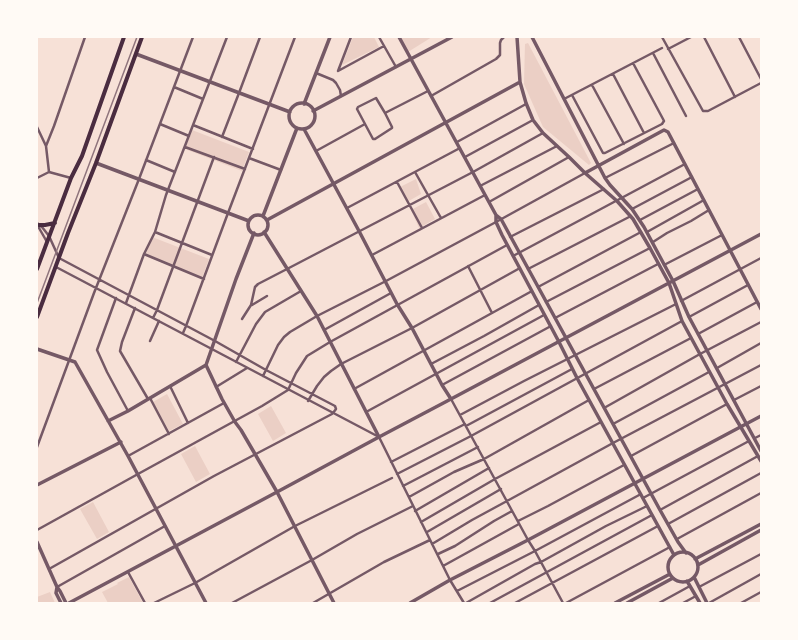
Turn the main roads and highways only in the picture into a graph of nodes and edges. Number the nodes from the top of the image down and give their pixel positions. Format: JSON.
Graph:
{"nodes":[{"id":1,"x":124,"y":37,"type":"edge"},
{"id":2,"x":142,"y":37,"type":"edge"},
{"id":3,"x":55,"y":223,"type":"junction"},
{"id":4,"x":38,"y":224,"type":"edge"},
{"id":5,"x":37,"y":269,"type":"edge"},
{"id":6,"x":37,"y":316,"type":"edge"}],
"edges":[{"from":1,"to":3,"type":"main road"},
{"from":2,"to":6,"type":"main road"},
{"from":3,"to":4,"type":"main road"},
{"from":3,"to":5,"type":"main road"}]}
